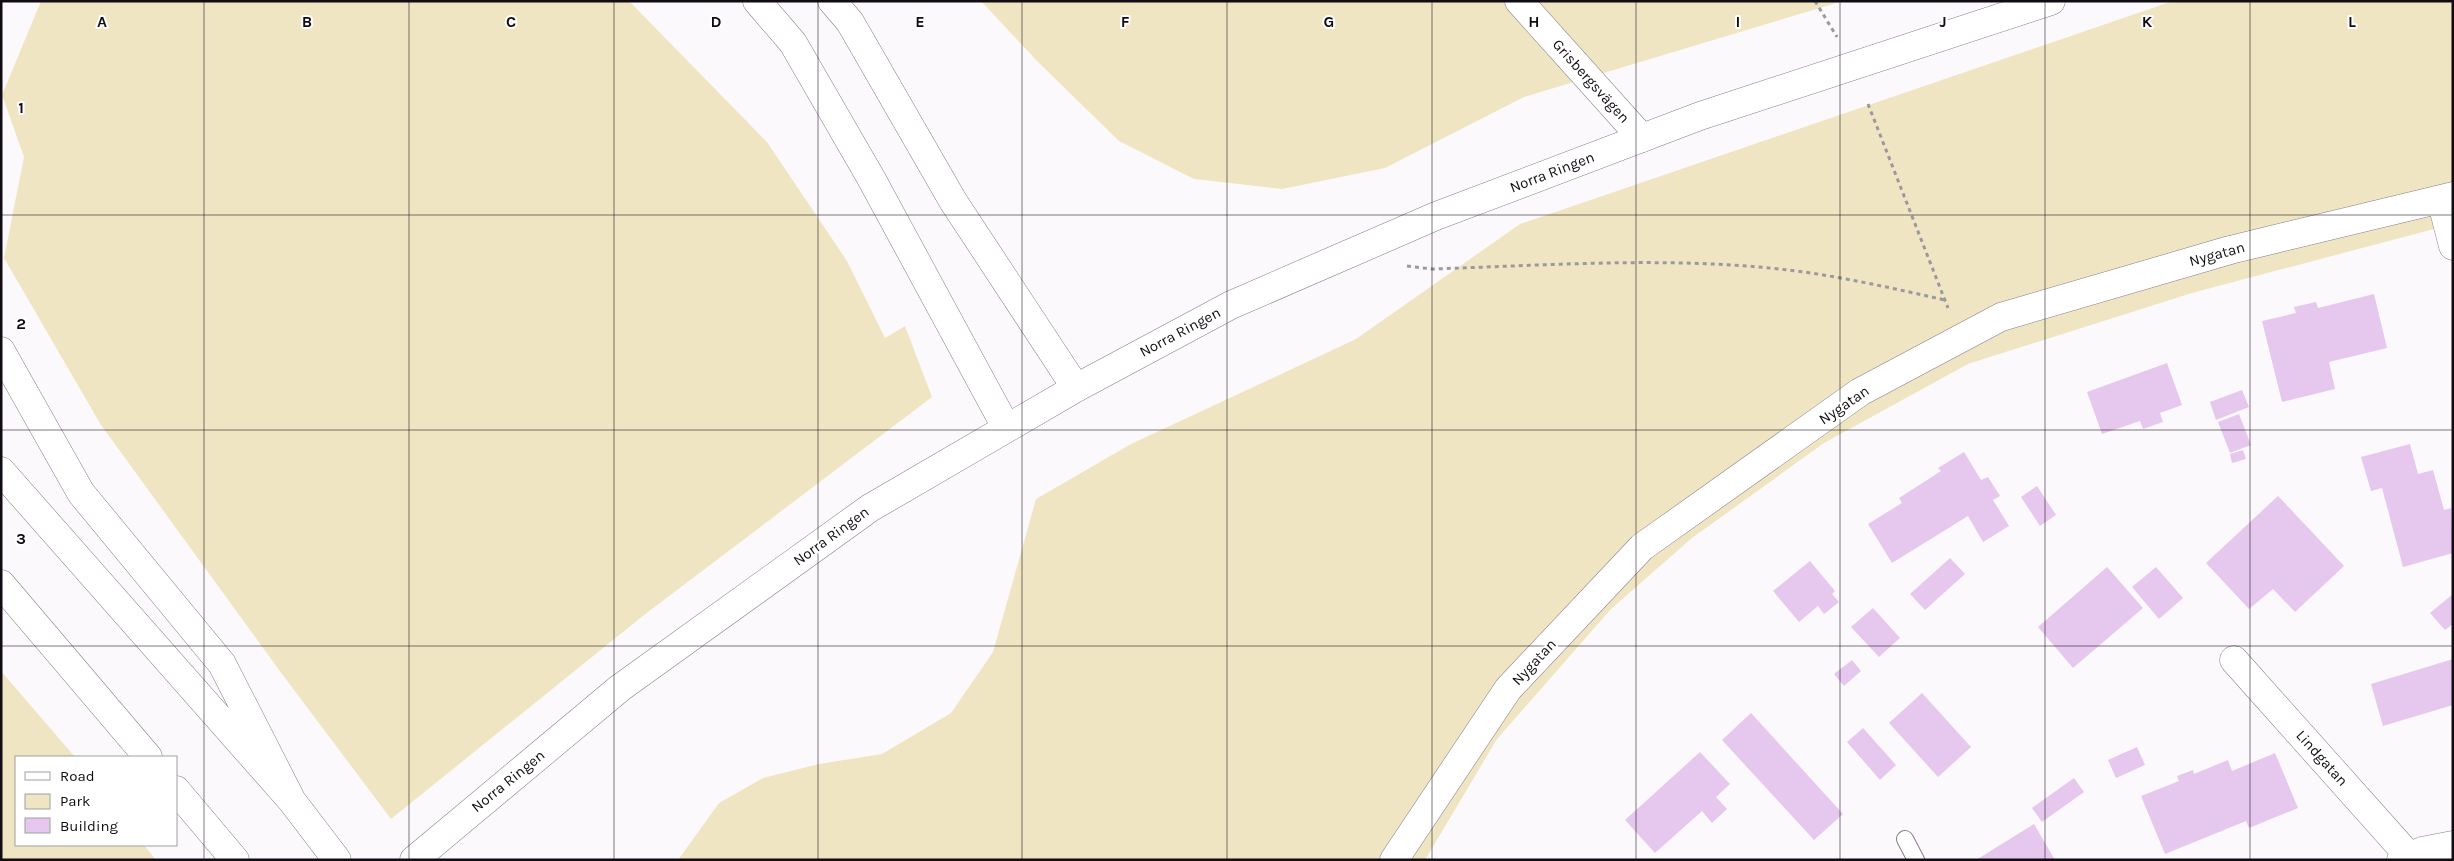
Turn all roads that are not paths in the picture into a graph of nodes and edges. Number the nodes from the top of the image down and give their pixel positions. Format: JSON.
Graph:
{"nodes":[{"id":1,"x":758,"y":1,"type":"edge"},
{"id":2,"x":832,"y":1,"type":"edge"},
{"id":3,"x":1519,"y":1,"type":"edge"},
{"id":4,"x":2051,"y":1,"type":"edge"},
{"id":5,"x":1642,"y":138,"type":"junction"},
{"id":6,"x":2447,"y":198,"type":"edge"},
{"id":7,"x":2453,"y":246,"type":"edge"},
{"id":8,"x":1,"y":351,"type":"edge"},
{"id":9,"x":1076,"y":388,"type":"junction"},
{"id":10,"x":1006,"y":427,"type":"junction"},
{"id":11,"x":1,"y":471,"type":"edge"},
{"id":12,"x":1,"y":584,"type":"edge"},
{"id":13,"x":2234,"y":660,"type":"dead end"},
{"id":14,"x":147,"y":756,"type":"edge"},
{"id":15,"x":178,"y":792,"type":"edge"},
{"id":16,"x":292,"y":801,"type":"junction"},
{"id":17,"x":1905,"y":840,"type":"dead end"},
{"id":18,"x":2453,"y":845,"type":"edge"},
{"id":19,"x":2405,"y":858,"type":"edge"},
{"id":20,"x":235,"y":860,"type":"edge"},
{"id":21,"x":337,"y":860,"type":"edge"},
{"id":22,"x":414,"y":860,"type":"edge"},
{"id":23,"x":1394,"y":860,"type":"edge"},
{"id":24,"x":1916,"y":860,"type":"edge"}],
"edges":[{"from":1,"to":10,"type":"main road"},
{"from":2,"to":9,"type":"main road"},
{"from":3,"to":5,"type":"main road","name":"Grisbergsvägen"},
{"from":4,"to":5,"type":"main road","name":"Norra Ringen"},
{"from":5,"to":9,"type":"main road","name":"Norra Ringen"},
{"from":6,"to":7,"type":"main road"},
{"from":6,"to":23,"type":"main road","name":"Nygatan"},
{"from":8,"to":16,"type":"main road"},
{"from":9,"to":10,"type":"main road","name":"Norra Ringen"},
{"from":10,"to":22,"type":"main road","name":"Norra Ringen"},
{"from":11,"to":16,"type":"main road"},
{"from":12,"to":14,"type":"main road"},
{"from":13,"to":19,"type":"main road","name":"Lindgatan"},
{"from":15,"to":20,"type":"main road"},
{"from":16,"to":21,"type":"main road"},
{"from":17,"to":24,"type":"lane"},
{"from":18,"to":19,"type":"main road","name":"Lindgatan"}]}
